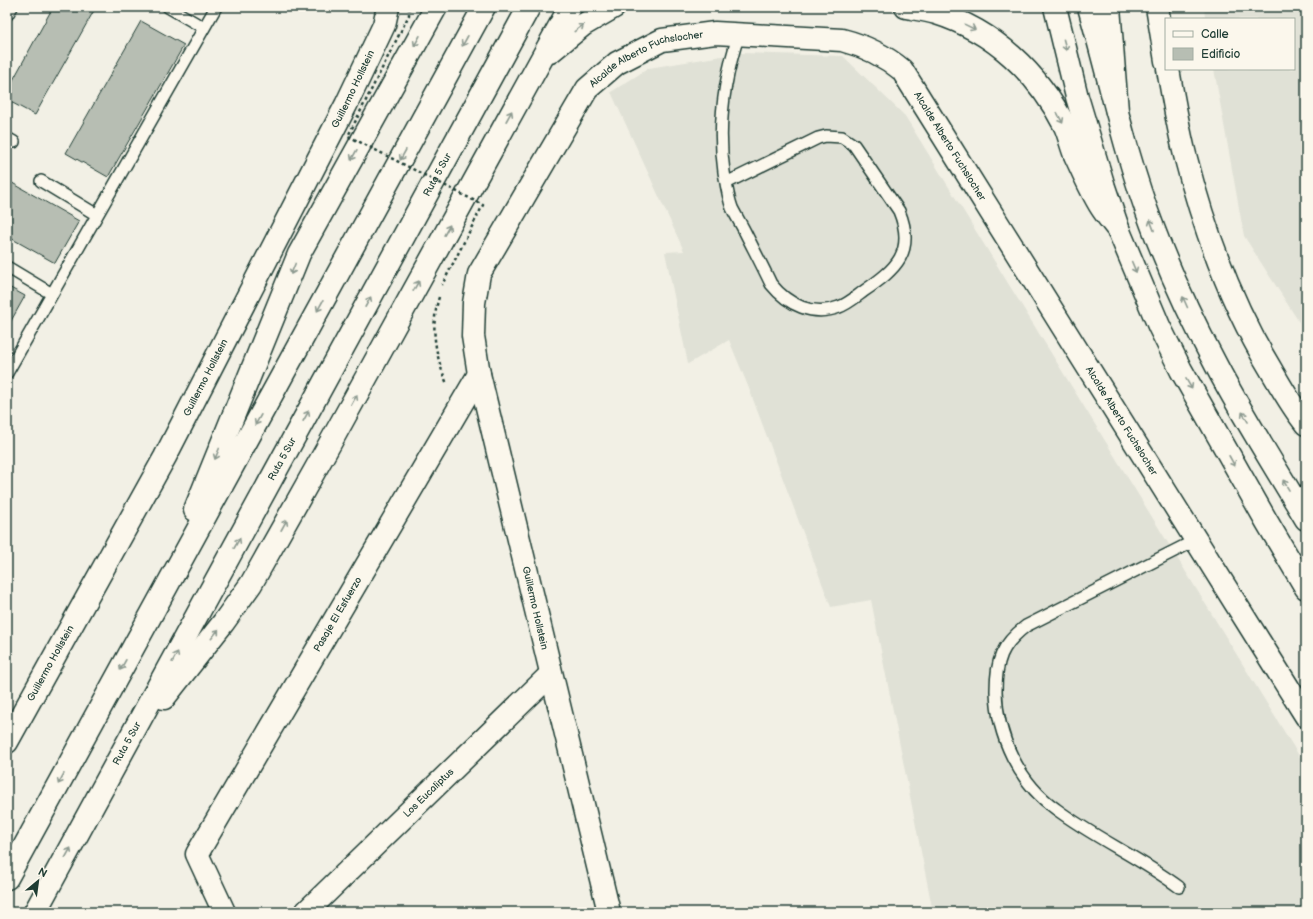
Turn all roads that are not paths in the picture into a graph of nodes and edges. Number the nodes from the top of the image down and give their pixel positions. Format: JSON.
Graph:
{"nodes":[{"id":1,"x":12,"y":7,"type":"edge"},
{"id":2,"x":168,"y":7,"type":"edge"},
{"id":3,"x":216,"y":7,"type":"edge"},
{"id":4,"x":388,"y":7,"type":"edge"},
{"id":5,"x":436,"y":7,"type":"edge"},
{"id":6,"x":484,"y":7,"type":"edge"},
{"id":7,"x":529,"y":7,"type":"edge"},
{"id":8,"x":570,"y":7,"type":"edge"},
{"id":9,"x":614,"y":7,"type":"edge"},
{"id":10,"x":906,"y":7,"type":"edge"},
{"id":11,"x":1055,"y":7,"type":"edge"},
{"id":12,"x":1089,"y":7,"type":"edge"},
{"id":13,"x":1109,"y":7,"type":"edge"},
{"id":14,"x":1157,"y":7,"type":"edge"},
{"id":15,"x":7,"y":15,"type":"edge"},
{"id":16,"x":204,"y":28,"type":"junction"},
{"id":17,"x":739,"y":34,"type":"junction"},
{"id":18,"x":1165,"y":55,"type":"edge"},
{"id":19,"x":539,"y":62,"type":"junction"},
{"id":20,"x":1168,"y":70,"type":"edge"},
{"id":21,"x":1117,"y":111,"type":"junction"},
{"id":22,"x":40,"y":181,"type":"dead end"},
{"id":23,"x":726,"y":183,"type":"junction"},
{"id":24,"x":98,"y":215,"type":"junction"},
{"id":25,"x":1119,"y":231,"type":"junction"},
{"id":26,"x":7,"y":267,"type":"edge"},
{"id":27,"x":52,"y":294,"type":"junction"},
{"id":28,"x":474,"y":303,"type":"joint"},
{"id":29,"x":7,"y":373,"type":"edge"},
{"id":30,"x":479,"y":374,"type":"junction"},
{"id":31,"x":1306,"y":424,"type":"edge"},
{"id":32,"x":1306,"y":519,"type":"edge"},
{"id":33,"x":1196,"y":540,"type":"junction"},
{"id":34,"x":1306,"y":588,"type":"edge"},
{"id":35,"x":156,"y":606,"type":"junction"},
{"id":36,"x":551,"y":674,"type":"junction"},
{"id":37,"x":1306,"y":716,"type":"edge"},
{"id":38,"x":129,"y":740,"type":"junction"},
{"id":39,"x":7,"y":742,"type":"edge"},
{"id":40,"x":7,"y":878,"type":"edge"},
{"id":41,"x":1179,"y":887,"type":"dead end"},
{"id":42,"x":36,"y":912,"type":"edge"},
{"id":43,"x":224,"y":912,"type":"edge"},
{"id":44,"x":306,"y":912,"type":"edge"},
{"id":45,"x":609,"y":912,"type":"edge"}],
"edges":[{"from":1,"to":15,"type":"lane"},
{"from":2,"to":16,"type":"lane"},
{"from":3,"to":16,"type":"lane"},
{"from":4,"to":39,"type":"main road","name":"Guillermo Hollstein"},
{"from":5,"to":35,"type":"main road","one_way":true},
{"from":6,"to":35,"type":"main road","one_way":true},
{"from":38,"to":7,"type":"main road","name":"Ruta 5 Sur","one_way":true},
{"from":8,"to":19,"type":"main road"},
{"from":19,"to":9,"type":"main road","one_way":true},
{"from":10,"to":25,"type":"main road","one_way":true},
{"from":11,"to":25,"type":"main road","one_way":true},
{"from":12,"to":21,"type":"main road"},
{"from":13,"to":21,"type":"main road"},
{"from":14,"to":18,"type":"main road"},
{"from":16,"to":24,"type":"lane"},
{"from":17,"to":23,"type":"lane"},
{"from":17,"to":28,"type":"main road","name":"Alcalde Alberto Fuchslocher"},
{"from":17,"to":33,"type":"main road","name":"Alcalde Alberto Fuchslocher"},
{"from":38,"to":19,"type":"main road","one_way":true},
{"from":20,"to":31,"type":"main road"},
{"from":32,"to":21,"type":"main road","one_way":true},
{"from":22,"to":24,"type":"lane"},
{"from":23,"to":23,"type":"lane"},
{"from":24,"to":27,"type":"lane"},
{"from":25,"to":34,"type":"main road","one_way":true},
{"from":26,"to":27,"type":"lane"},
{"from":27,"to":29,"type":"lane"},
{"from":28,"to":30,"type":"main road","name":"Guillermo Hollstein"},
{"from":30,"to":36,"type":"main road","name":"Guillermo Hollstein"},
{"from":30,"to":43,"type":"main road","name":"Pasaje El Esfuerzo"},
{"from":33,"to":37,"type":"main road","name":"Alcalde Alberto Fuchslocher"},
{"from":33,"to":41,"type":"lane"},
{"from":35,"to":40,"type":"main road","one_way":true},
{"from":36,"to":44,"type":"main road","name":"Los Eucaliptus"},
{"from":36,"to":45,"type":"main road","name":"Guillermo Hollstein"},
{"from":42,"to":38,"type":"main road","name":"Ruta 5 Sur","one_way":true}]}
